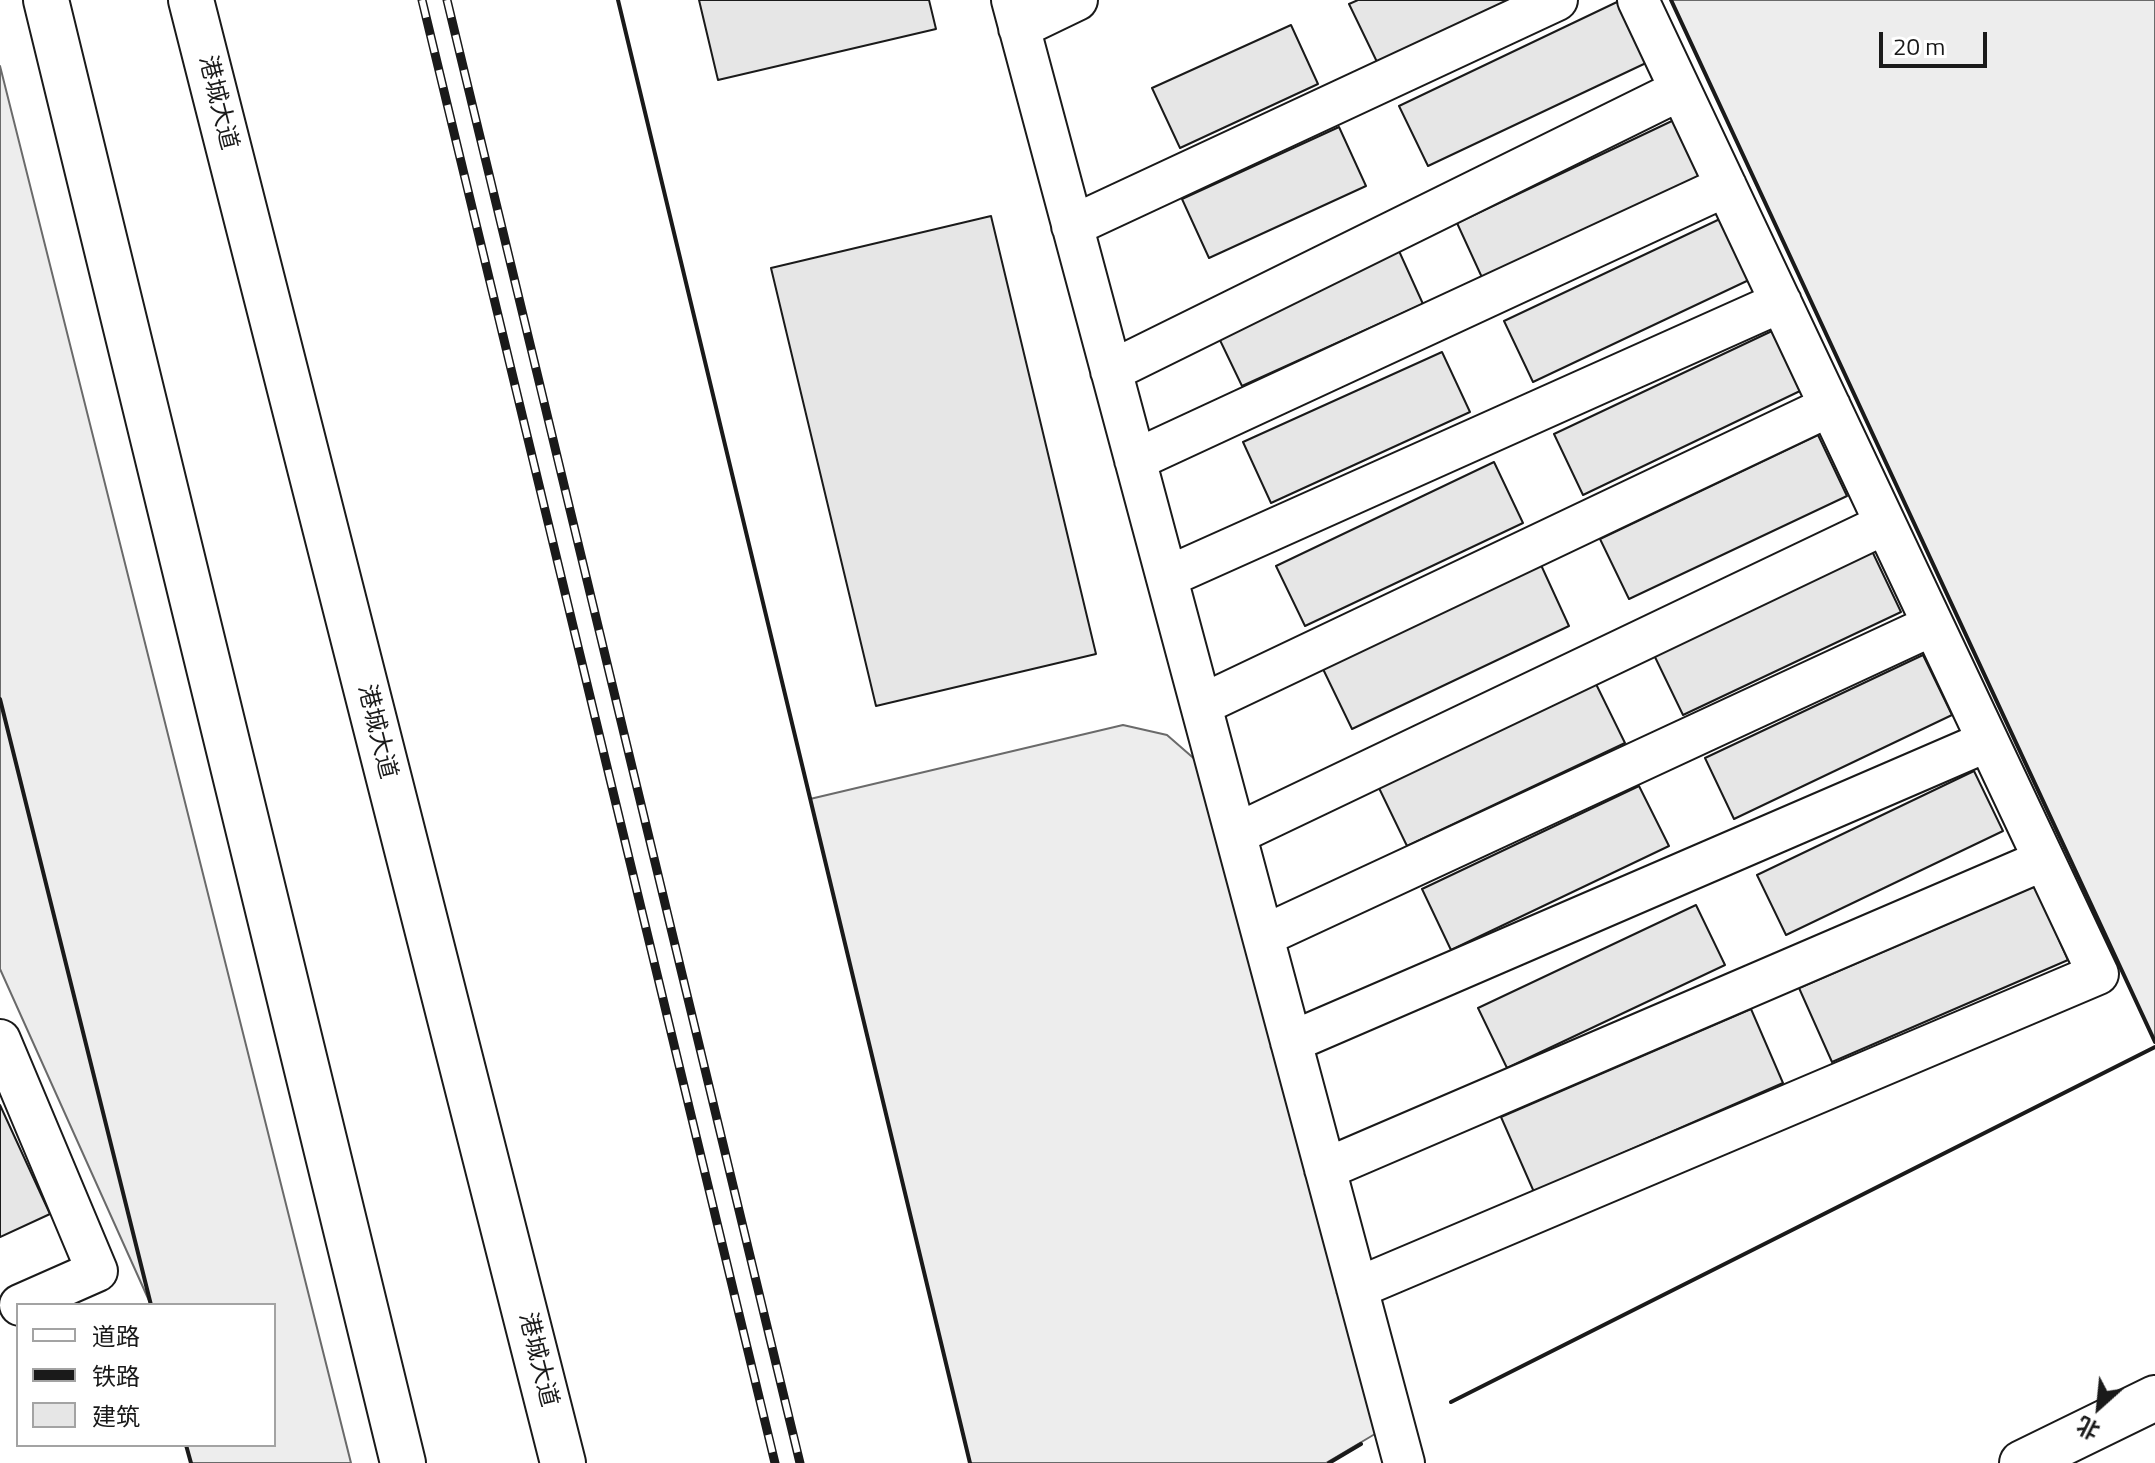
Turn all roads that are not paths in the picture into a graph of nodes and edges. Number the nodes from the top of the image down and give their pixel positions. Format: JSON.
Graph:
{"nodes":[{"id":1,"x":46,"y":0,"type":"edge"},
{"id":2,"x":191,"y":0,"type":"edge"},
{"id":3,"x":1077,"y":0,"type":"edge"},
{"id":4,"x":1557,"y":0,"type":"edge"},
{"id":5,"x":1638,"y":0,"type":"edge"},
{"id":6,"x":1016,"y":14,"type":"edge"},
{"id":7,"x":1680,"y":90,"type":"junction"},
{"id":8,"x":1726,"y":186,"type":"junction"},
{"id":9,"x":1072,"y":226,"type":"junction"},
{"id":10,"x":1781,"y":302,"type":"junction"},
{"id":11,"x":1111,"y":371,"type":"junction"},
{"id":12,"x":1830,"y":406,"type":"junction"},
{"id":13,"x":1135,"y":460,"type":"junction"},
{"id":14,"x":1885,"y":524,"type":"junction"},
{"id":15,"x":1167,"y":577,"type":"junction"},
{"id":16,"x":1933,"y":625,"type":"junction"},
{"id":17,"x":1201,"y":705,"type":"junction"},
{"id":18,"x":1988,"y":741,"type":"junction"},
{"id":19,"x":1236,"y":834,"type":"junction"},
{"id":20,"x":2044,"y":860,"type":"junction"},
{"id":21,"x":1263,"y":936,"type":"junction"},
{"id":22,"x":0,"y":1040,"type":"edge"},
{"id":23,"x":1291,"y":1042,"type":"junction"},
{"id":24,"x":1325,"y":1169,"type":"junction"},
{"id":25,"x":1357,"y":1288,"type":"junction"},
{"id":26,"x":24,"y":1303,"type":"edge"},
{"id":27,"x":2155,"y":1398,"type":"edge"},
{"id":28,"x":403,"y":1463,"type":"edge"},
{"id":29,"x":563,"y":1463,"type":"edge"},
{"id":30,"x":1404,"y":1463,"type":"edge"},
{"id":31,"x":2022,"y":1463,"type":"edge"}],
"edges":[{"from":1,"to":28,"type":"main road"},
{"from":2,"to":29,"type":"main road","name":"港城大道"},
{"from":3,"to":6,"type":"lane"},
{"from":4,"to":9,"type":"lane"},
{"from":5,"to":7,"type":"lane"},
{"from":6,"to":9,"type":"lane"},
{"from":7,"to":8,"type":"lane"},
{"from":7,"to":11,"type":"lane"},
{"from":8,"to":10,"type":"lane"},
{"from":8,"to":13,"type":"lane"},
{"from":9,"to":11,"type":"lane"},
{"from":10,"to":12,"type":"lane"},
{"from":10,"to":15,"type":"lane"},
{"from":11,"to":13,"type":"lane"},
{"from":12,"to":14,"type":"lane"},
{"from":12,"to":17,"type":"lane"},
{"from":13,"to":15,"type":"lane"},
{"from":14,"to":16,"type":"lane"},
{"from":14,"to":19,"type":"lane"},
{"from":15,"to":17,"type":"lane"},
{"from":16,"to":18,"type":"lane"},
{"from":16,"to":21,"type":"lane"},
{"from":17,"to":19,"type":"lane"},
{"from":18,"to":20,"type":"lane"},
{"from":18,"to":23,"type":"lane"},
{"from":19,"to":21,"type":"lane"},
{"from":20,"to":24,"type":"lane"},
{"from":20,"to":25,"type":"lane"},
{"from":21,"to":23,"type":"lane"},
{"from":22,"to":26,"type":"lane"},
{"from":23,"to":24,"type":"lane"},
{"from":24,"to":25,"type":"lane"},
{"from":25,"to":30,"type":"lane"},
{"from":27,"to":31,"type":"main road"}]}
